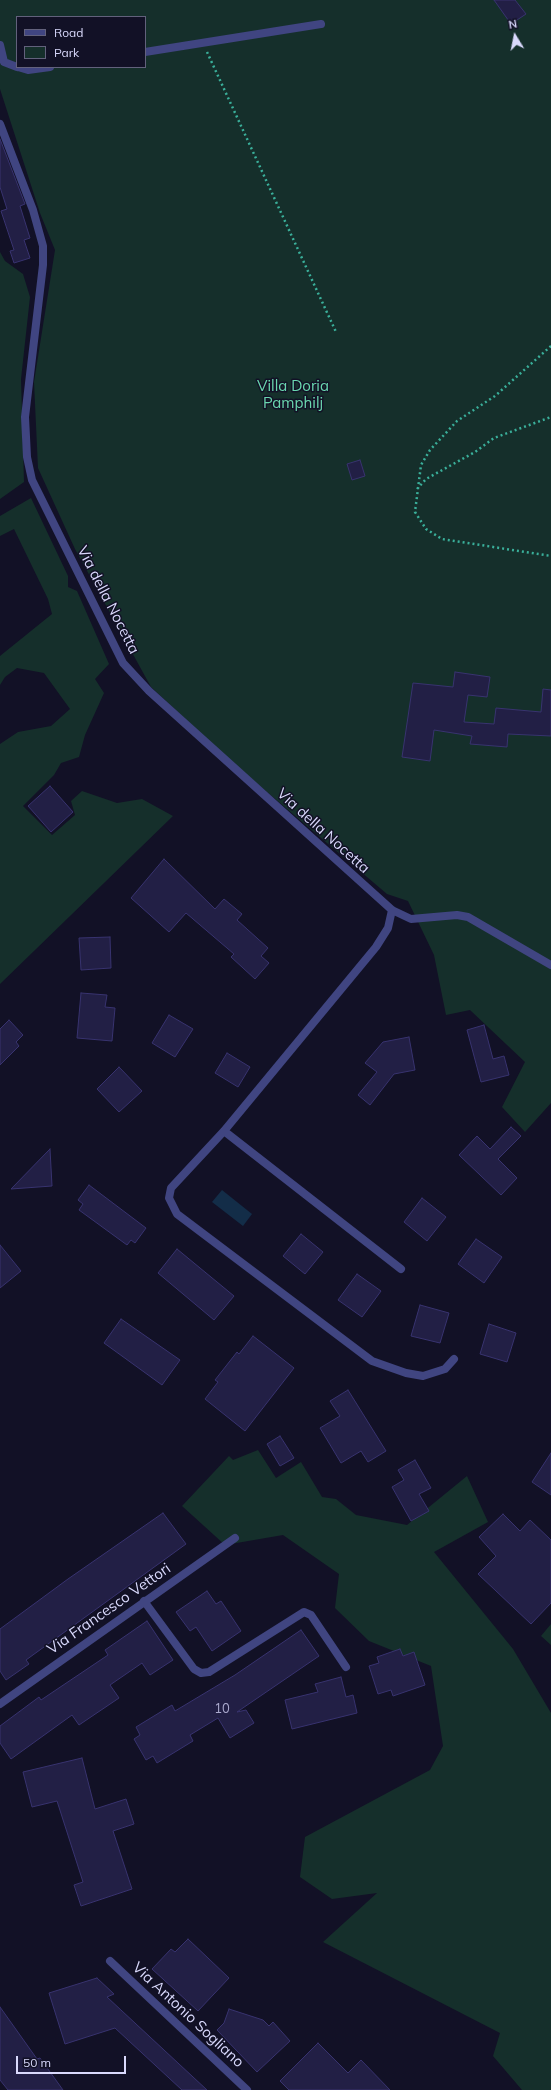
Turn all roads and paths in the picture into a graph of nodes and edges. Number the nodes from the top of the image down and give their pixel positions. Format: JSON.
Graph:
{"nodes":[{"id":1,"x":322,"y":24,"type":"dead end"},
{"id":2,"x":203,"y":43,"type":"junction"},
{"id":3,"x":0,"y":45,"type":"edge"},
{"id":4,"x":146,"y":52,"type":"edge"},
{"id":5,"x":16,"y":67,"type":"edge"},
{"id":6,"x":21,"y":68,"type":"edge"},
{"id":7,"x":43,"y":68,"type":"edge"},
{"id":8,"x":0,"y":124,"type":"edge"},
{"id":9,"x":336,"y":332,"type":"dead end"},
{"id":10,"x":551,"y":346,"type":"edge"},
{"id":11,"x":551,"y":416,"type":"edge"},
{"id":12,"x":417,"y":489,"type":"junction"},
{"id":13,"x":551,"y":556,"type":"edge"},
{"id":14,"x":392,"y":910,"type":"junction"},
{"id":15,"x":551,"y":965,"type":"edge"},
{"id":16,"x":224,"y":1131,"type":"junction"},
{"id":17,"x":401,"y":1269,"type":"dead end"},
{"id":18,"x":454,"y":1359,"type":"dead end"},
{"id":19,"x":235,"y":1538,"type":"dead end"},
{"id":20,"x":144,"y":1601,"type":"junction"},
{"id":21,"x":346,"y":1667,"type":"dead end"},
{"id":22,"x":0,"y":1704,"type":"edge"},
{"id":23,"x":110,"y":1961,"type":"dead end"},
{"id":24,"x":247,"y":2090,"type":"edge"}],
"edges":[{"from":1,"to":2,"type":"street"},
{"from":2,"to":4,"type":"street"},
{"from":2,"to":9,"type":"path"},
{"from":3,"to":5,"type":"street"},
{"from":6,"to":7,"type":"street"},
{"from":8,"to":14,"type":"street","name":"Via della Nocetta"},
{"from":10,"to":12,"type":"path"},
{"from":11,"to":12,"type":"path"},
{"from":12,"to":13,"type":"path"},
{"from":14,"to":15,"type":"street","name":"Via della Nocetta"},
{"from":14,"to":16,"type":"street"},
{"from":16,"to":17,"type":"street"},
{"from":16,"to":18,"type":"street"},
{"from":19,"to":20,"type":"street","name":"Via Francesco Vettori"},
{"from":20,"to":21,"type":"street"},
{"from":20,"to":22,"type":"street","name":"Via Francesco Vettori"},
{"from":23,"to":24,"type":"street","name":"Via Antonio Sogliano"}]}
